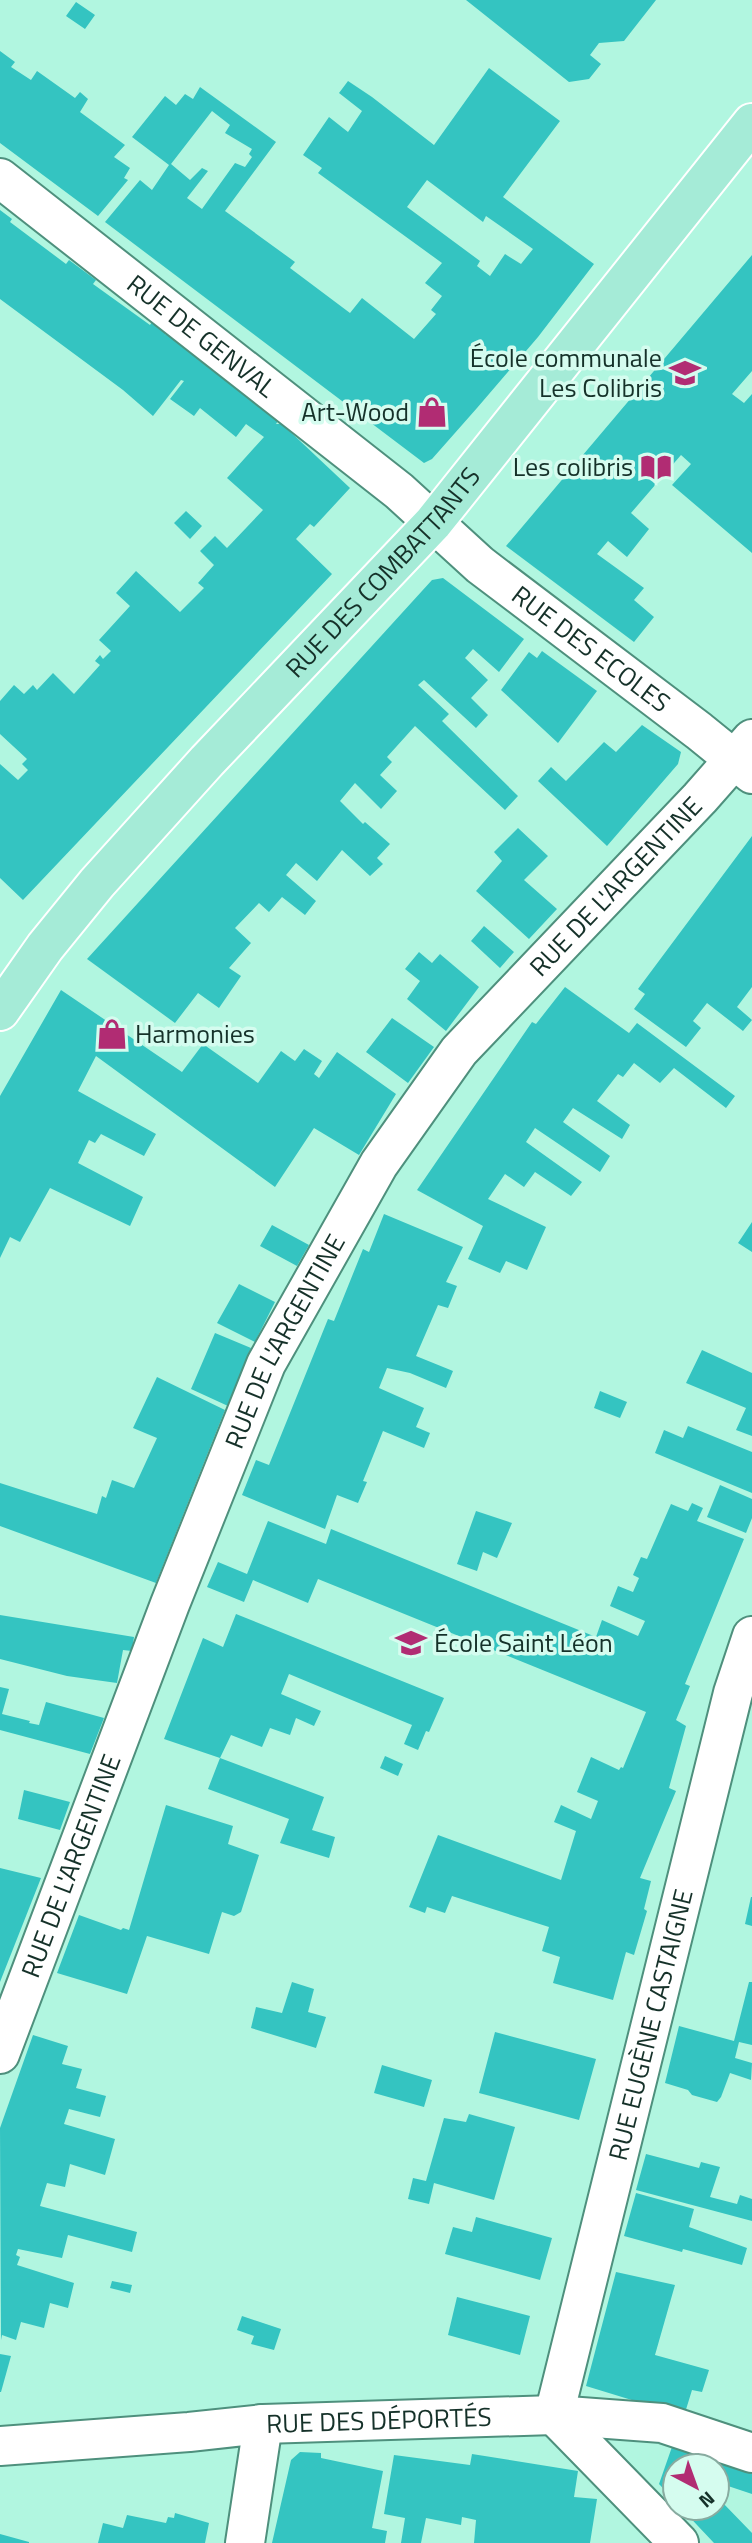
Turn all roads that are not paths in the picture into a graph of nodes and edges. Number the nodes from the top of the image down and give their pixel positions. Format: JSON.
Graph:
{"nodes":[{"id":1,"x":752,"y":123,"type":"edge"},
{"id":2,"x":0,"y":178,"type":"edge"},
{"id":3,"x":433,"y":523,"type":"junction"},
{"id":4,"x":746,"y":758,"type":"edge"},
{"id":5,"x":0,"y":1010,"type":"edge"},
{"id":6,"x":752,"y":1636,"type":"edge"},
{"id":7,"x":742,"y":1696,"type":"edge"},
{"id":8,"x":0,"y":2054,"type":"edge"},
{"id":9,"x":554,"y":2414,"type":"junction"},
{"id":10,"x":262,"y":2424,"type":"junction"},
{"id":11,"x":0,"y":2446,"type":"edge"},
{"id":12,"x":752,"y":2453,"type":"edge"},
{"id":13,"x":245,"y":2543,"type":"edge"},
{"id":14,"x":679,"y":2543,"type":"edge"}],
"edges":[{"from":1,"to":3,"type":"main road","name":"RUE DES COMBATTANTS"},
{"from":2,"to":3,"type":"street","name":"RUE DE GENVAL"},
{"from":3,"to":4,"type":"street","name":"RUE DES ECOLES"},
{"from":3,"to":5,"type":"main road","name":"RUE DES COMBATTANTS"},
{"from":4,"to":8,"type":"street","name":"RUE DE L'ARGENTINE"},
{"from":6,"to":7,"type":"street","name":"RUE EUGÈNE CASTAIGNE"},
{"from":7,"to":9,"type":"street","name":"RUE EUGÈNE CASTAIGNE"},
{"from":9,"to":10,"type":"street","name":"RUE DES DÉPORTÉS"},
{"from":9,"to":12,"type":"street","name":"RUE DES DÉPORTÉS"},
{"from":9,"to":14,"type":"street"},
{"from":10,"to":11,"type":"street","name":"RUE DES DÉPORTÉS"},
{"from":10,"to":13,"type":"street"}]}
